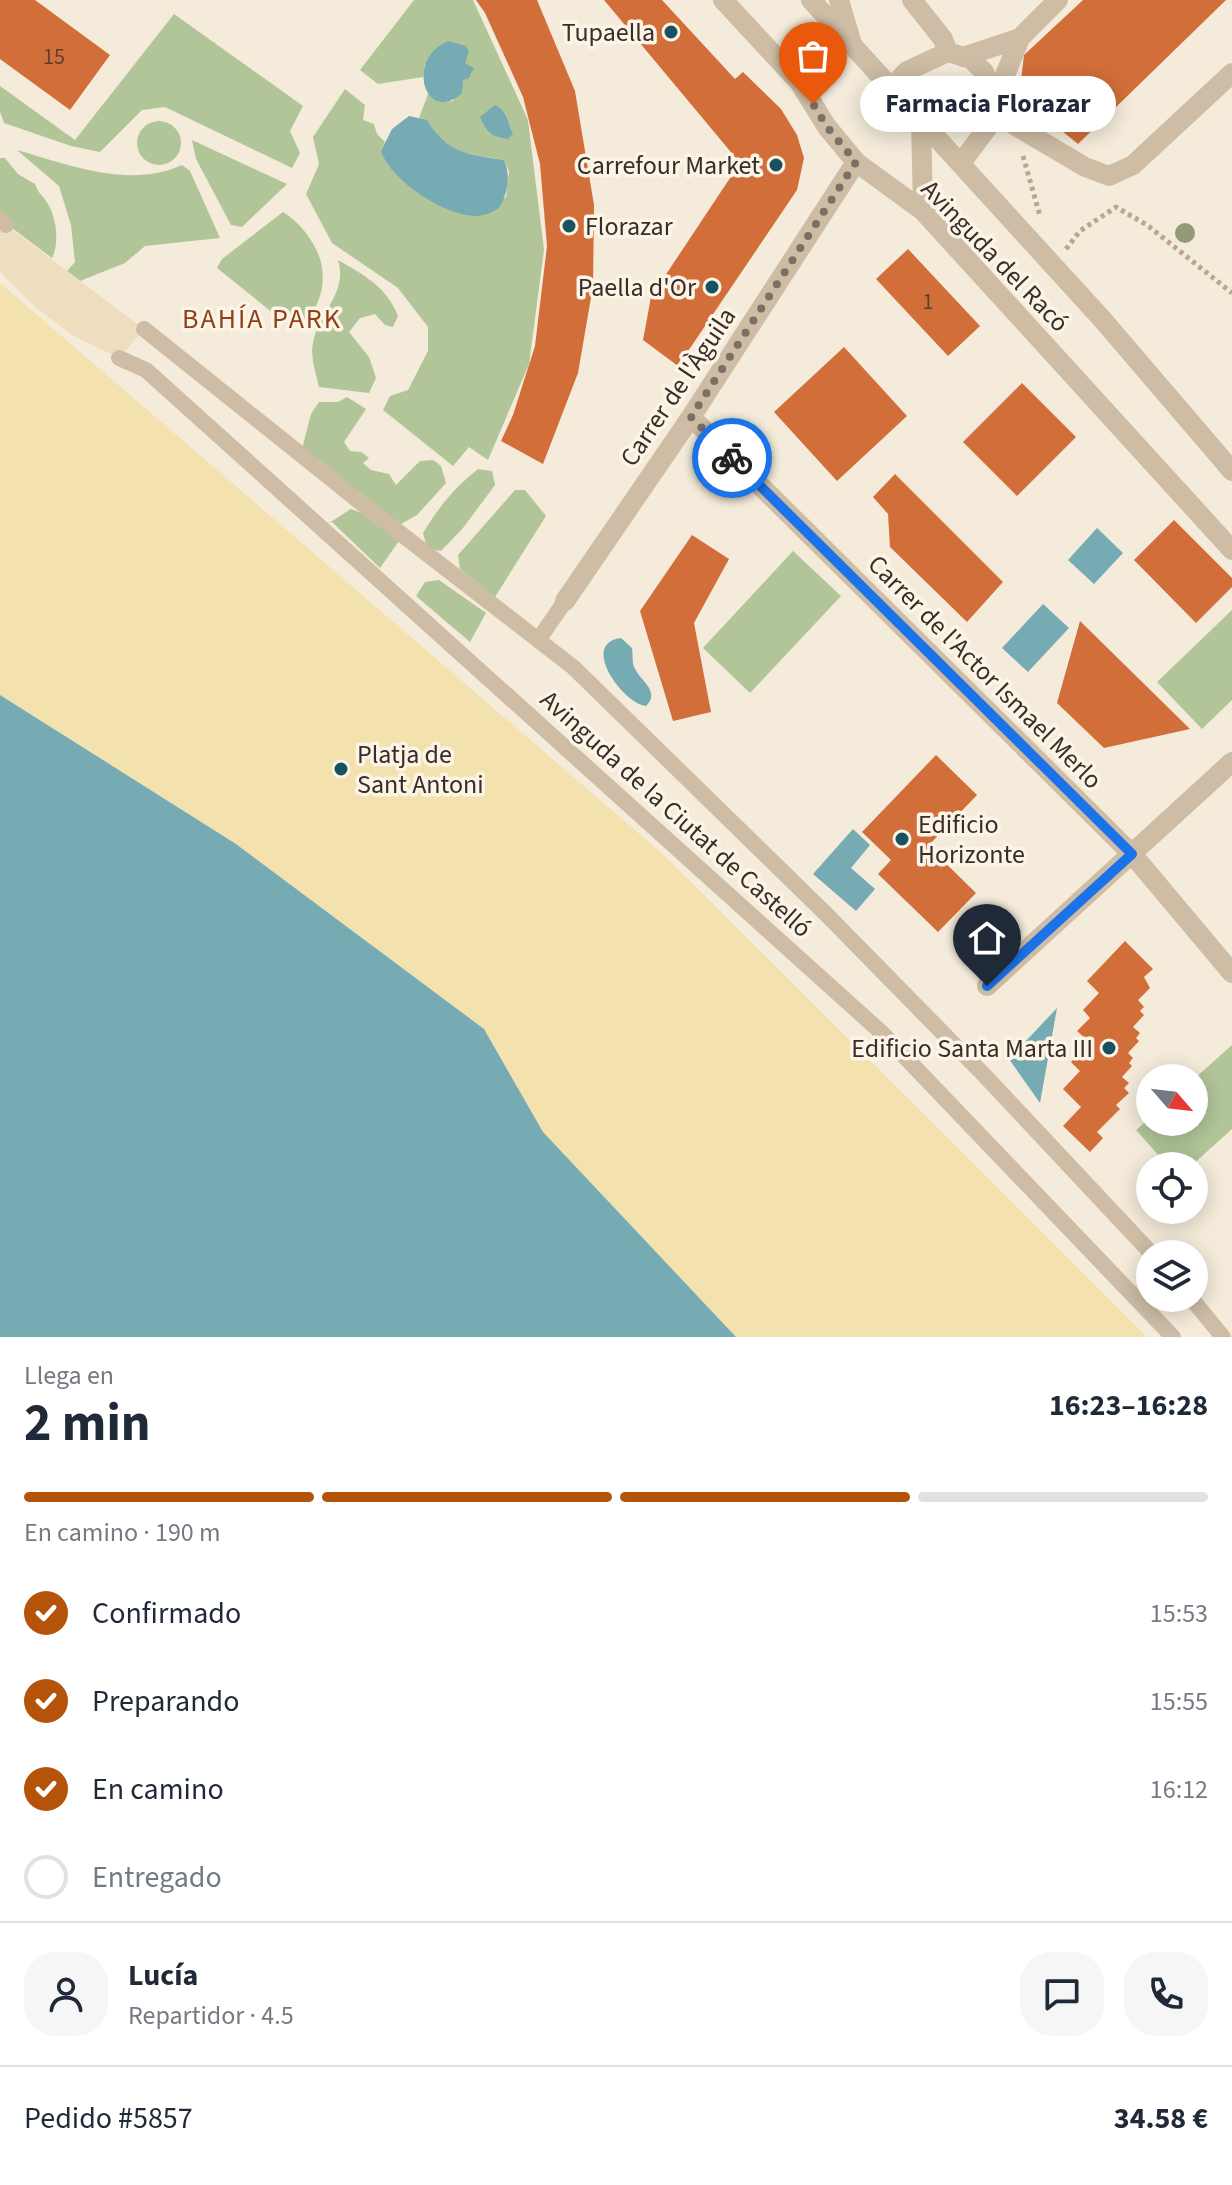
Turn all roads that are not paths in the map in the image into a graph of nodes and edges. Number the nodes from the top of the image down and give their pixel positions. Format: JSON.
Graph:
{"nodes":[{"id":1,"x":723,"y":0,"type":"edge"},
{"id":2,"x":811,"y":0,"type":"edge"},
{"id":3,"x":839,"y":0,"type":"edge"},
{"id":4,"x":912,"y":0,"type":"edge"},
{"id":5,"x":1058,"y":0,"type":"edge"},
{"id":6,"x":1020,"y":38,"type":"junction"},
{"id":7,"x":852,"y":44,"type":"junction"},
{"id":8,"x":956,"y":55,"type":"junction"},
{"id":9,"x":1232,"y":73,"type":"edge"},
{"id":10,"x":892,"y":87,"type":"junction"},
{"id":11,"x":995,"y":100,"type":"junction"},
{"id":12,"x":921,"y":118,"type":"junction"},
{"id":13,"x":1009,"y":122,"type":"road end"},
{"id":14,"x":856,"y":162,"type":"junction"},
{"id":15,"x":961,"y":163,"type":"junction"},
{"id":16,"x":923,"y":211,"type":"junction"},
{"id":17,"x":144,"y":329,"type":"dead end"},
{"id":18,"x":119,"y":358,"type":"dead end"},
{"id":19,"x":691,"y":417,"type":"junction"},
{"id":20,"x":1232,"y":471,"type":"edge"},
{"id":21,"x":1232,"y":550,"type":"edge"},
{"id":22,"x":565,"y":601,"type":"joint"},
{"id":23,"x":539,"y":639,"type":"junction"},
{"id":24,"x":1232,"y":762,"type":"edge"},
{"id":25,"x":1132,"y":854,"type":"junction"},
{"id":26,"x":1232,"y":973,"type":"edge"},
{"id":27,"x":987,"y":986,"type":"dead end"},
{"id":28,"x":1139,"y":1240,"type":"edge"},
{"id":29,"x":1202,"y":1312,"type":"edge"},
{"id":30,"x":1173,"y":1337,"type":"edge"},
{"id":31,"x":1223,"y":1337,"type":"edge"}],
"edges":[{"from":1,"to":14,"type":"street","name":"Avinguda del Racó"},
{"from":2,"to":7,"type":"street","name":"Avinguda del Racó"},
{"from":3,"to":7,"type":"street","name":"Avinguda del Racó"},
{"from":4,"to":8,"type":"street"},
{"from":5,"to":6,"type":"street"},
{"from":6,"to":8,"type":"street"},
{"from":6,"to":11,"type":"street"},
{"from":7,"to":10,"type":"street","name":"Avinguda del Racó"},
{"from":8,"to":10,"type":"street"},
{"from":8,"to":11,"type":"street"},
{"from":9,"to":13,"type":"street"},
{"from":10,"to":12,"type":"street","name":"Avinguda del Racó"},
{"from":11,"to":15,"type":"street"},
{"from":12,"to":15,"type":"street","name":"Avinguda del Racó"},
{"from":12,"to":16,"type":"street"},
{"from":14,"to":16,"type":"street","name":"Avinguda del Racó"},
{"from":14,"to":19,"type":"street","name":"Carrer de l'Àguila"},
{"from":15,"to":20,"type":"street","name":"Avinguda del Racó"},
{"from":16,"to":21,"type":"street","name":"Avinguda del Racó"},
{"from":17,"to":23,"type":"street","name":"Avinguda de la Ciutat de Castelló"},
{"from":18,"to":30,"type":"street","name":"Avinguda de la Ciutat de Castelló"},
{"from":19,"to":22,"type":"street","name":"Carrer de l'Àguila"},
{"from":19,"to":25,"type":"street","name":"Carrer de l'Actor Ismael Merlo"},
{"from":22,"to":23,"type":"street","name":"Carrer de l'Àguila"},
{"from":23,"to":28,"type":"street","name":"Avinguda de la Ciutat de Castelló"},
{"from":24,"to":25,"type":"street"},
{"from":25,"to":26,"type":"street","name":"Carrer de l'Actor Ismael Merlo"},
{"from":25,"to":27,"type":"street"},
{"from":29,"to":31,"type":"street"}]}
